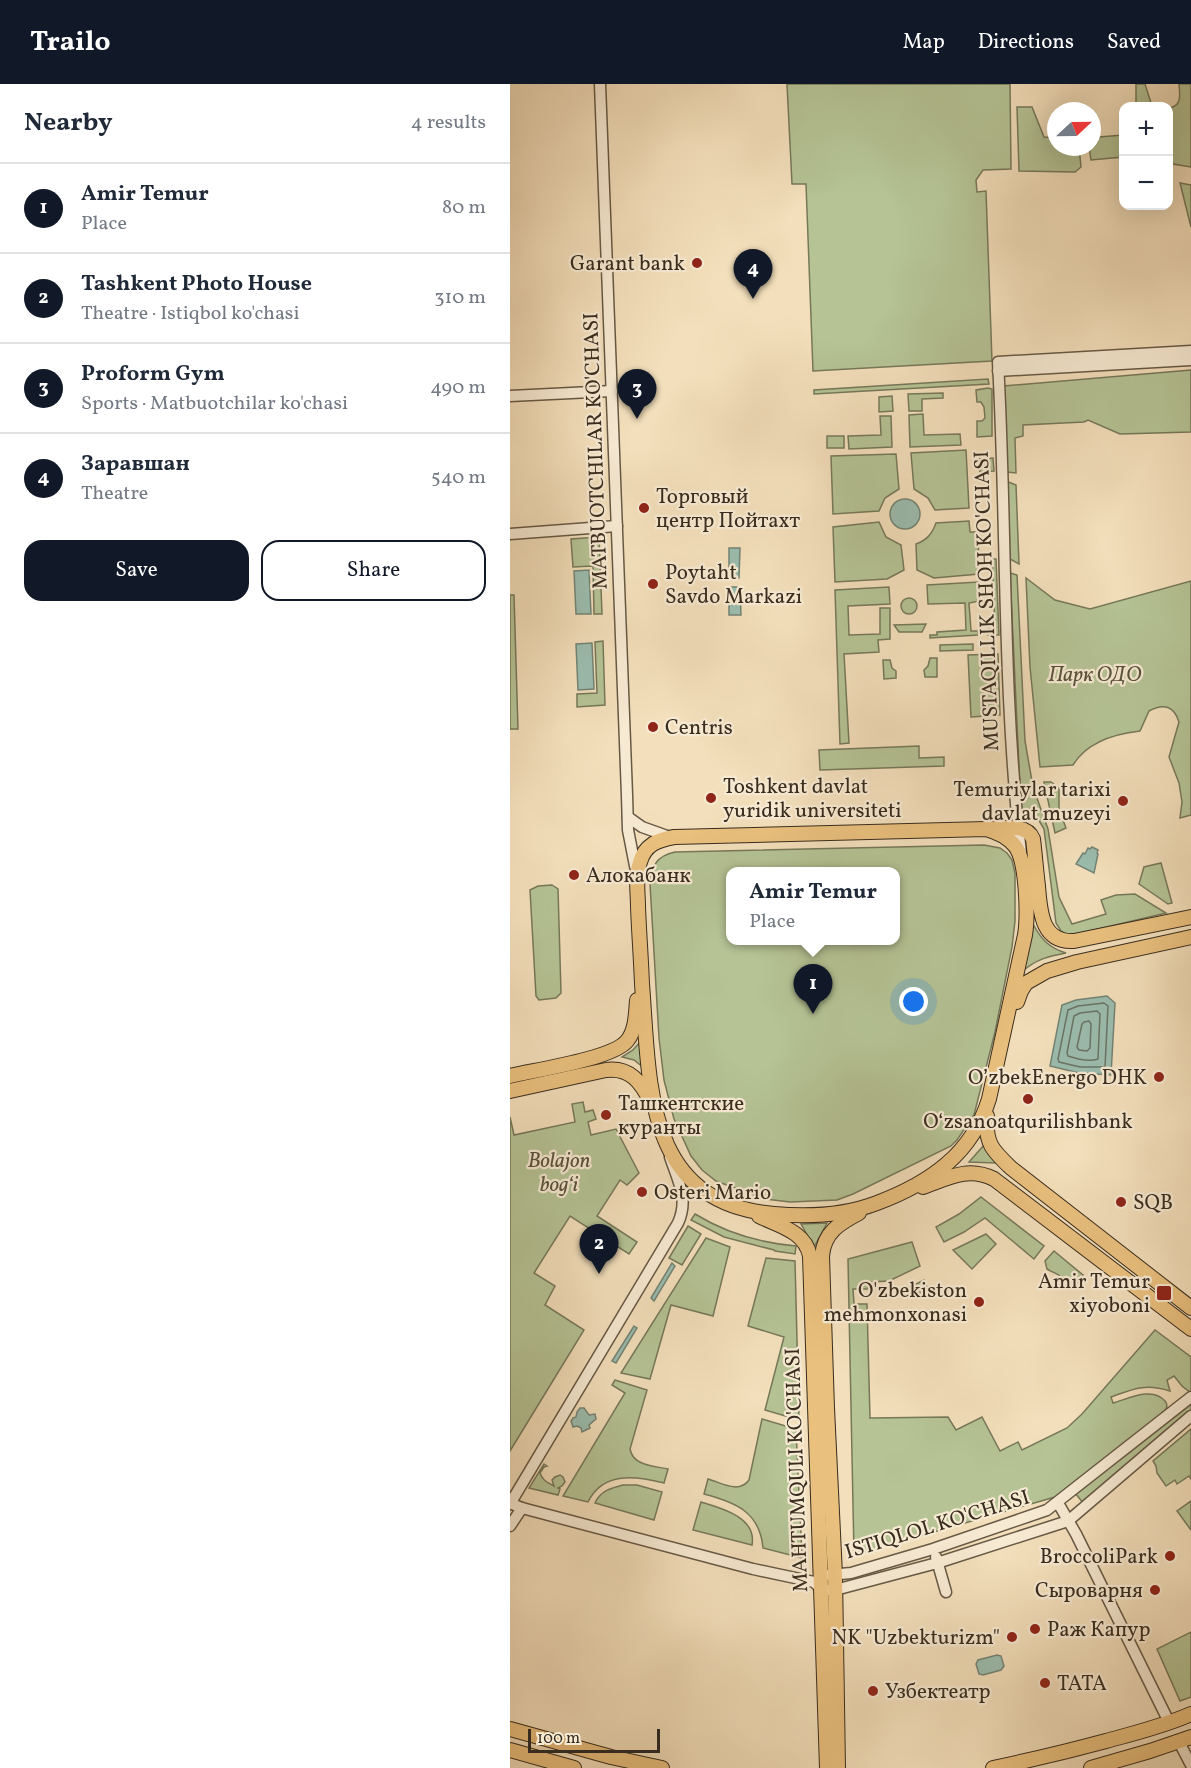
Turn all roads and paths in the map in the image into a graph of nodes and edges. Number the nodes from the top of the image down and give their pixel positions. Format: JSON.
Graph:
{"nodes":[{"id":1,"x":600,"y":84,"type":"edge"},
{"id":2,"x":1191,"y":351,"type":"edge"},
{"id":3,"x":1191,"y":360,"type":"edge"},
{"id":4,"x":998,"y":366,"type":"junction"},
{"id":5,"x":612,"y":391,"type":"junction"},
{"id":6,"x":510,"y":396,"type":"edge"},
{"id":7,"x":617,"y":526,"type":"junction"},
{"id":8,"x":510,"y":534,"type":"edge"},
{"id":9,"x":628,"y":817,"type":"junction"},
{"id":10,"x":1018,"y":828,"type":"junction"},
{"id":11,"x":986,"y":829,"type":"junction"},
{"id":12,"x":670,"y":837,"type":"junction"},
{"id":13,"x":1022,"y":865,"type":"junction"},
{"id":14,"x":637,"y":874,"type":"junction"},
{"id":15,"x":1191,"y":917,"type":"edge"},
{"id":16,"x":1191,"y":937,"type":"edge"},
{"id":17,"x":640,"y":953,"type":"junction"},
{"id":18,"x":996,"y":1070,"type":"junction"},
{"id":19,"x":510,"y":1076,"type":"edge"},
{"id":20,"x":510,"y":1091,"type":"edge"},
{"id":21,"x":989,"y":1099,"type":"junction"},
{"id":22,"x":655,"y":1109,"type":"junction"},
{"id":23,"x":663,"y":1136,"type":"junction"},
{"id":24,"x":878,"y":1203,"type":"junction"},
{"id":25,"x":743,"y":1209,"type":"junction"},
{"id":26,"x":1191,"y":1308,"type":"edge"},
{"id":27,"x":1191,"y":1329,"type":"edge"},
{"id":28,"x":1191,"y":1397,"type":"edge"},
{"id":29,"x":1191,"y":1416,"type":"edge"},
{"id":30,"x":510,"y":1503,"type":"edge"},
{"id":31,"x":1058,"y":1503,"type":"junction"},
{"id":32,"x":522,"y":1508,"type":"junction"},
{"id":33,"x":1068,"y":1521,"type":"junction"},
{"id":34,"x":510,"y":1526,"type":"edge"},
{"id":35,"x":933,"y":1549,"type":"junction"},
{"id":36,"x":937,"y":1563,"type":"junction"},
{"id":37,"x":825,"y":1583,"type":"junction"},
{"id":38,"x":946,"y":1592,"type":"dead end"},
{"id":39,"x":1191,"y":1714,"type":"edge"},
{"id":40,"x":1169,"y":1722,"type":"junction"},
{"id":41,"x":510,"y":1729,"type":"edge"},
{"id":42,"x":1185,"y":1740,"type":"edge"},
{"id":43,"x":510,"y":1750,"type":"edge"},
{"id":44,"x":1191,"y":1765,"type":"edge"},
{"id":45,"x":574,"y":1768,"type":"edge"},
{"id":46,"x":662,"y":1768,"type":"edge"},
{"id":47,"x":827,"y":1768,"type":"edge"},
{"id":48,"x":838,"y":1768,"type":"edge"},
{"id":49,"x":993,"y":1768,"type":"edge"},
{"id":50,"x":1091,"y":1768,"type":"edge"}],
"edges":[{"from":1,"to":5,"type":"street","name":"MATBUOTCHILAR KO'CHASI"},
{"from":2,"to":4,"type":"street"},
{"from":3,"to":4,"type":"street"},
{"from":4,"to":10,"type":"street","name":"MUSTAQILLIK SHOH KO'CHASI"},
{"from":5,"to":6,"type":"street"},
{"from":5,"to":7,"type":"street","name":"MATBUOTCHILAR KO'CHASI"},
{"from":7,"to":8,"type":"street"},
{"from":7,"to":9,"type":"street","name":"MATBUOTCHILAR KO'CHASI"},
{"from":9,"to":12,"type":"street"},
{"from":9,"to":14,"type":"street","name":"MATBUOTCHILAR KO'CHASI"},
{"from":10,"to":11,"type":"main road"},
{"from":10,"to":13,"type":"street","name":"MUSTAQILLIK SHOH KO'CHASI"},
{"from":10,"to":15,"type":"main road"},
{"from":11,"to":12,"type":"main road"},
{"from":11,"to":13,"type":"main road"},
{"from":12,"to":14,"type":"main road"},
{"from":13,"to":18,"type":"main road"},
{"from":14,"to":17,"type":"main road"},
{"from":16,"to":18,"type":"main road"},
{"from":17,"to":19,"type":"main road"},
{"from":17,"to":22,"type":"main road"},
{"from":18,"to":21,"type":"main road"},
{"from":20,"to":22,"type":"main road"},
{"from":21,"to":24,"type":"main road"},
{"from":21,"to":26,"type":"main road"},
{"from":22,"to":23,"type":"main road"},
{"from":23,"to":25,"type":"main road"},
{"from":23,"to":30,"type":"street"},
{"from":24,"to":25,"type":"main road"},
{"from":24,"to":27,"type":"main road"},
{"from":24,"to":37,"type":"main road","name":"MAHTUMQULI KO'CHASI"},
{"from":25,"to":37,"type":"main road","name":"MAHTUMQULI KO'CHASI"},
{"from":28,"to":31,"type":"street","name":"ISTIQLOL KO'CHASI"},
{"from":29,"to":33,"type":"street","name":"ISTIQLOL KO'CHASI"},
{"from":30,"to":32,"type":"street","name":"ISTIQLOL KO'CHASI"},
{"from":31,"to":33,"type":"street"},
{"from":31,"to":35,"type":"street","name":"ISTIQLOL KO'CHASI"},
{"from":32,"to":34,"type":"street"},
{"from":32,"to":37,"type":"street","name":"ISTIQLOL KO'CHASI"},
{"from":33,"to":36,"type":"street","name":"ISTIQLOL KO'CHASI"},
{"from":33,"to":40,"type":"street"},
{"from":35,"to":36,"type":"street"},
{"from":35,"to":37,"type":"street","name":"ISTIQLOL KO'CHASI"},
{"from":36,"to":37,"type":"street","name":"ISTIQLOL KO'CHASI"},
{"from":36,"to":38,"type":"street"},
{"from":37,"to":47,"type":"main road","name":"MAHTUMQULI KO'CHASI"},
{"from":37,"to":48,"type":"main road","name":"MAHTUMQULI KO'CHASI"},
{"from":39,"to":40,"type":"main road"},
{"from":40,"to":42,"type":"main road"},
{"from":40,"to":49,"type":"main road"},
{"from":41,"to":46,"type":"main road"},
{"from":42,"to":44,"type":"street"},
{"from":42,"to":50,"type":"main road"},
{"from":43,"to":45,"type":"main road"}]}
